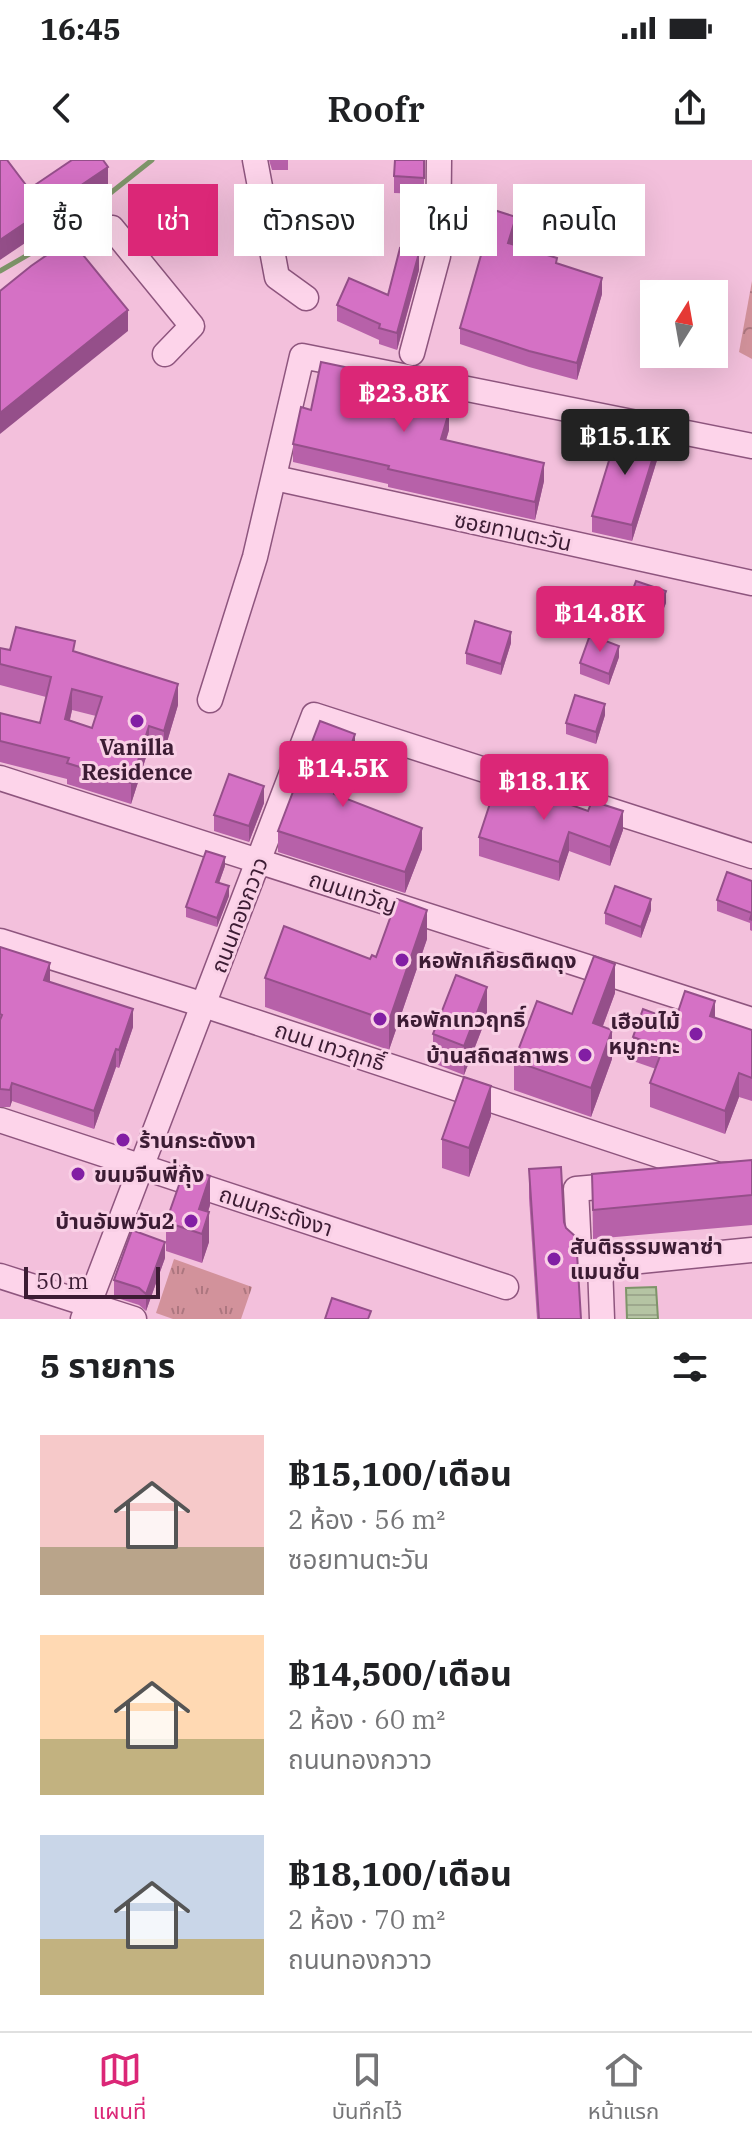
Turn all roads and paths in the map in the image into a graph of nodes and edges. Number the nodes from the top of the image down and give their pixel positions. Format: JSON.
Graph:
{"nodes":[{"id":1,"x":255,"y":160,"type":"edge"},
{"id":2,"x":439,"y":160,"type":"edge"},
{"id":3,"x":112,"y":228,"type":"dead end"},
{"id":4,"x":306,"y":298,"type":"dead end"},
{"id":5,"x":412,"y":353,"type":"dead end"},
{"id":6,"x":165,"y":354,"type":"dead end"},
{"id":7,"x":752,"y":446,"type":"edge"},
{"id":8,"x":275,"y":478,"type":"junction"},
{"id":9,"x":752,"y":583,"type":"edge"},
{"id":10,"x":210,"y":700,"type":"dead end"},
{"id":11,"x":0,"y":778,"type":"edge"},
{"id":12,"x":752,"y":856,"type":"edge"},
{"id":13,"x":259,"y":862,"type":"junction"},
{"id":14,"x":0,"y":941,"type":"edge"},
{"id":15,"x":204,"y":1005,"type":"junction"},
{"id":16,"x":752,"y":1020,"type":"edge"},
{"id":17,"x":0,"y":1120,"type":"edge"},
{"id":18,"x":142,"y":1166,"type":"junction"},
{"id":19,"x":752,"y":1174,"type":"edge"},
{"id":20,"x":710,"y":1179,"type":"edge"},
{"id":21,"x":752,"y":1250,"type":"edge"},
{"id":22,"x":600,"y":1265,"type":"junction"},
{"id":23,"x":0,"y":1276,"type":"edge"},
{"id":24,"x":506,"y":1287,"type":"dead end"},
{"id":25,"x":86,"y":1312,"type":"edge"},
{"id":26,"x":134,"y":1319,"type":"edge"},
{"id":27,"x":602,"y":1319,"type":"edge"}],
"edges":[{"from":1,"to":4,"type":"street"},
{"from":2,"to":5,"type":"street"},
{"from":3,"to":6,"type":"street"},
{"from":7,"to":8,"type":"street"},
{"from":8,"to":9,"type":"street","name":"ซอยทานตะวัน"},
{"from":8,"to":10,"type":"street"},
{"from":11,"to":13,"type":"street","name":"ถนนเทวัญ"},
{"from":12,"to":13,"type":"street","name":"ถนนทองกวาว"},
{"from":13,"to":15,"type":"street","name":"ถนนทองกวาว"},
{"from":13,"to":16,"type":"street","name":"ถนนเทวัญ"},
{"from":14,"to":15,"type":"street","name":"ถนน เทวฤทธิ์"},
{"from":15,"to":18,"type":"street","name":"ถนนทองกวาว"},
{"from":15,"to":19,"type":"street","name":"ถนน เทวฤทธิ์"},
{"from":17,"to":18,"type":"street","name":"ถนนกระดังงา"},
{"from":18,"to":24,"type":"street","name":"ถนนกระดังงา"},
{"from":18,"to":25,"type":"street","name":"ถนนทองกวาว"},
{"from":20,"to":22,"type":"street"},
{"from":21,"to":22,"type":"street"},
{"from":22,"to":27,"type":"street"},
{"from":23,"to":25,"type":"street"},
{"from":25,"to":26,"type":"street"}]}
